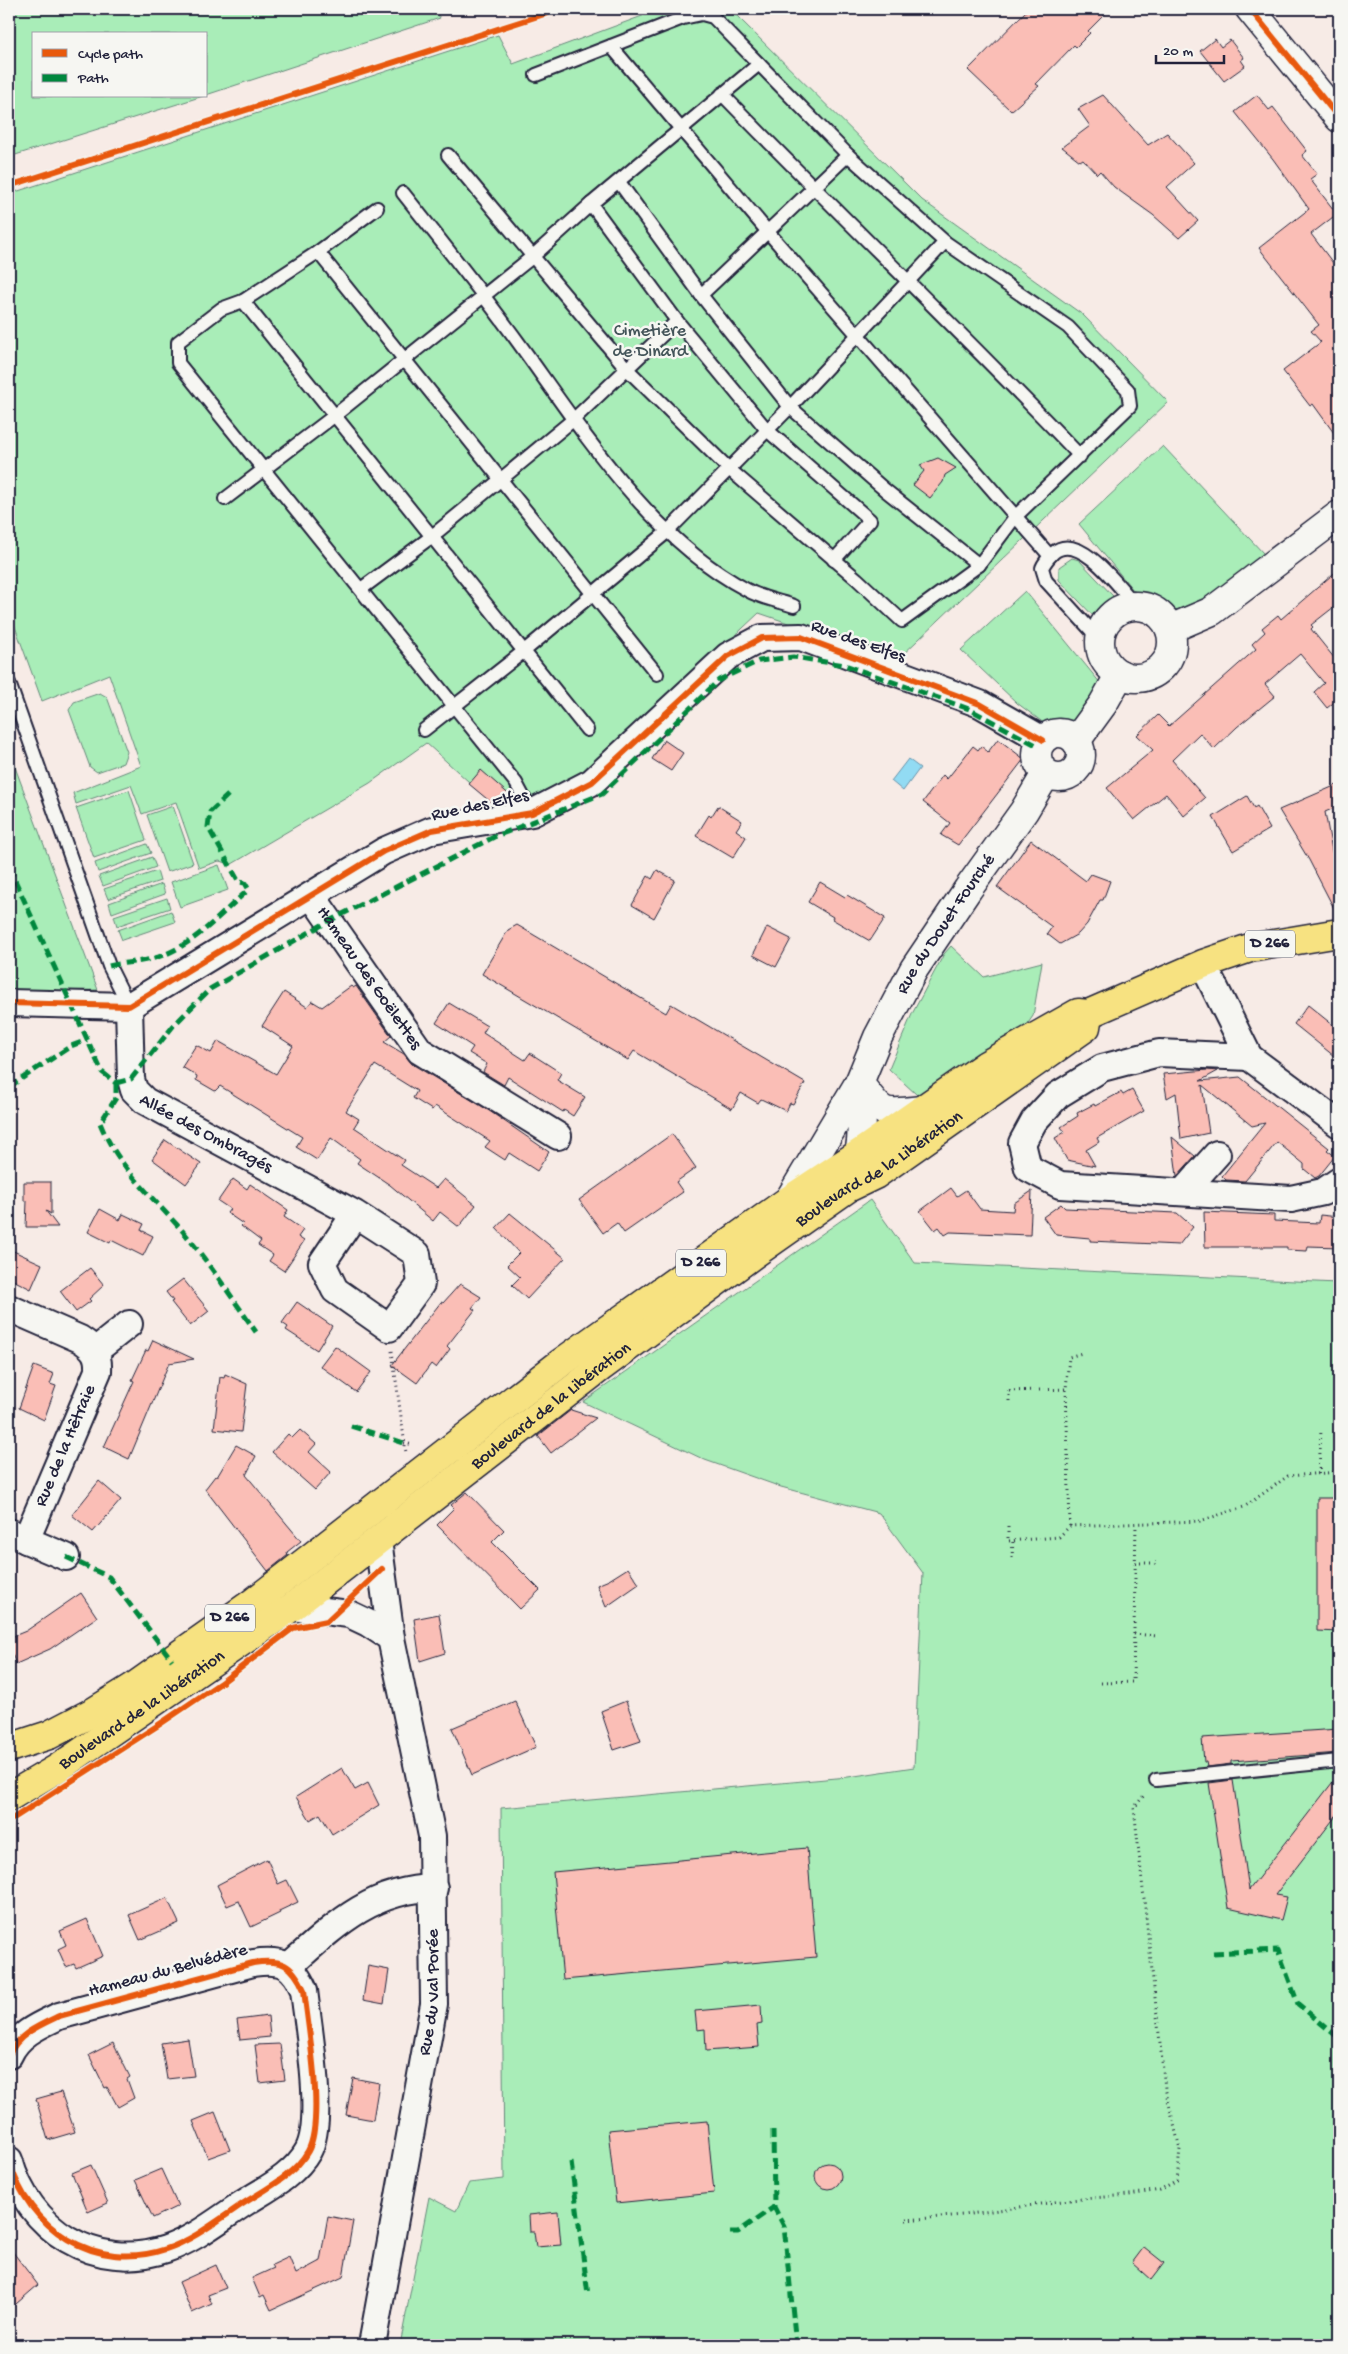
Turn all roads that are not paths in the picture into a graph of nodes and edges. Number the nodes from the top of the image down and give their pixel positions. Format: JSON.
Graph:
{"nodes":[{"id":1,"x":1250,"y":9,"type":"edge"},
{"id":2,"x":611,"y":46,"type":"junction"},
{"id":3,"x":759,"y":64,"type":"junction"},
{"id":4,"x":536,"y":75,"type":"dead end"},
{"id":5,"x":722,"y":94,"type":"junction"},
{"id":6,"x":1339,"y":118,"type":"edge"},
{"id":7,"x":681,"y":129,"type":"junction"},
{"id":8,"x":448,"y":155,"type":"dead end"},
{"id":9,"x":848,"y":155,"type":"junction"},
{"id":10,"x":619,"y":182,"type":"junction"},
{"id":11,"x":813,"y":188,"type":"junction"},
{"id":12,"x":403,"y":193,"type":"dead end"},
{"id":13,"x":591,"y":204,"type":"junction"},
{"id":14,"x":377,"y":208,"type":"dead end"},
{"id":15,"x":768,"y":232,"type":"junction"},
{"id":16,"x":945,"y":242,"type":"junction"},
{"id":17,"x":318,"y":252,"type":"junction"},
{"id":18,"x":532,"y":257,"type":"junction"},
{"id":19,"x":909,"y":282,"type":"junction"},
{"id":20,"x":484,"y":295,"type":"junction"},
{"id":21,"x":701,"y":295,"type":"junction"},
{"id":22,"x":243,"y":300,"type":"junction"},
{"id":23,"x":678,"y":321,"type":"junction"},
{"id":24,"x":858,"y":336,"type":"junction"},
{"id":25,"x":403,"y":359,"type":"junction"},
{"id":26,"x":627,"y":370,"type":"junction"},
{"id":27,"x":790,"y":407,"type":"junction"},
{"id":28,"x":334,"y":416,"type":"junction"},
{"id":29,"x":574,"y":419,"type":"junction"},
{"id":30,"x":767,"y":430,"type":"junction"},
{"id":31,"x":1080,"y":456,"type":"junction"},
{"id":32,"x":729,"y":469,"type":"junction"},
{"id":33,"x":265,"y":470,"type":"junction"},
{"id":34,"x":499,"y":480,"type":"junction"},
{"id":35,"x":225,"y":499,"type":"dead end"},
{"id":36,"x":1339,"y":515,"type":"edge"},
{"id":37,"x":1015,"y":517,"type":"junction"},
{"id":38,"x":667,"y":532,"type":"junction"},
{"id":39,"x":431,"y":537,"type":"junction"},
{"id":40,"x":1050,"y":556,"type":"junction"},
{"id":41,"x":834,"y":560,"type":"junction"},
{"id":42,"x":979,"y":565,"type":"junction"},
{"id":43,"x":361,"y":589,"type":"junction"},
{"id":44,"x":593,"y":593,"type":"junction"},
{"id":45,"x":794,"y":606,"type":"dead end"},
{"id":46,"x":1136,"y":606,"type":"junction"},
{"id":47,"x":1170,"y":629,"type":"junction"},
{"id":48,"x":1100,"y":640,"type":"junction"},
{"id":49,"x":523,"y":652,"type":"junction"},
{"id":50,"x":657,"y":674,"type":"dead end"},
{"id":51,"x":1120,"y":674,"type":"junction"},
{"id":52,"x":9,"y":683,"type":"edge"},
{"id":53,"x":456,"y":706,"type":"junction"},
{"id":54,"x":424,"y":730,"type":"dead end"},
{"id":55,"x":587,"y":730,"type":"dead end"},
{"id":56,"x":1043,"y":740,"type":"junction"},
{"id":57,"x":1076,"y":741,"type":"junction"},
{"id":58,"x":1046,"y":774,"type":"junction"},
{"id":59,"x":532,"y":813,"type":"junction"},
{"id":60,"x":312,"y":896,"type":"junction"},
{"id":61,"x":1339,"y":933,"type":"edge"},
{"id":62,"x":1203,"y":964,"type":"junction"},
{"id":63,"x":9,"y":1003,"type":"edge"},
{"id":64,"x":129,"y":1006,"type":"junction"},
{"id":65,"x":1088,"y":1014,"type":"junction"},
{"id":66,"x":1249,"y":1057,"type":"junction"},
{"id":67,"x":859,"y":1082,"type":"junction"},
{"id":68,"x":922,"y":1110,"type":"junction"},
{"id":69,"x":1339,"y":1124,"type":"edge"},
{"id":70,"x":558,"y":1136,"type":"dead end"},
{"id":71,"x":860,"y":1153,"type":"junction"},
{"id":72,"x":1217,"y":1154,"type":"dead end"},
{"id":73,"x":1339,"y":1181,"type":"edge"},
{"id":74,"x":848,"y":1188,"type":"junction"},
{"id":75,"x":1183,"y":1192,"type":"junction"},
{"id":76,"x":789,"y":1200,"type":"junction"},
{"id":77,"x":355,"y":1214,"type":"junction"},
{"id":78,"x":9,"y":1308,"type":"edge"},
{"id":79,"x":129,"y":1324,"type":"dead end"},
{"id":80,"x":95,"y":1351,"type":"junction"},
{"id":81,"x":17,"y":1536,"type":"edge"},
{"id":82,"x":378,"y":1540,"type":"junction"},
{"id":83,"x":66,"y":1557,"type":"dead end"},
{"id":84,"x":292,"y":1607,"type":"junction"},
{"id":85,"x":391,"y":1638,"type":"junction"},
{"id":86,"x":9,"y":1748,"type":"edge"},
{"id":87,"x":1339,"y":1761,"type":"edge"},
{"id":88,"x":1156,"y":1780,"type":"road end"},
{"id":89,"x":9,"y":1797,"type":"edge"},
{"id":90,"x":434,"y":1888,"type":"junction"},
{"id":91,"x":289,"y":1966,"type":"junction"},
{"id":92,"x":9,"y":2054,"type":"edge"},
{"id":93,"x":9,"y":2160,"type":"edge"},
{"id":94,"x":372,"y":2345,"type":"edge"}],
"edges":[{"from":1,"to":6,"type":"main road"},
{"from":2,"to":3,"type":"lane"},
{"from":2,"to":4,"type":"lane"},
{"from":2,"to":7,"type":"lane"},
{"from":3,"to":5,"type":"lane"},
{"from":3,"to":9,"type":"lane"},
{"from":5,"to":7,"type":"lane"},
{"from":5,"to":11,"type":"lane"},
{"from":7,"to":10,"type":"lane"},
{"from":7,"to":15,"type":"lane"},
{"from":8,"to":18,"type":"lane"},
{"from":9,"to":11,"type":"lane"},
{"from":9,"to":16,"type":"lane"},
{"from":10,"to":13,"type":"lane"},
{"from":10,"to":21,"type":"lane"},
{"from":11,"to":15,"type":"lane"},
{"from":11,"to":19,"type":"lane"},
{"from":12,"to":20,"type":"lane"},
{"from":13,"to":18,"type":"lane"},
{"from":13,"to":23,"type":"lane"},
{"from":14,"to":17,"type":"lane"},
{"from":15,"to":21,"type":"lane"},
{"from":15,"to":24,"type":"lane"},
{"from":16,"to":19,"type":"lane"},
{"from":16,"to":31,"type":"lane"},
{"from":17,"to":22,"type":"lane"},
{"from":17,"to":25,"type":"lane"},
{"from":18,"to":20,"type":"lane"},
{"from":18,"to":26,"type":"lane"},
{"from":19,"to":24,"type":"lane"},
{"from":19,"to":31,"type":"lane"},
{"from":20,"to":25,"type":"lane"},
{"from":20,"to":29,"type":"lane"},
{"from":21,"to":27,"type":"lane"},
{"from":22,"to":28,"type":"lane"},
{"from":22,"to":33,"type":"lane"},
{"from":23,"to":26,"type":"lane"},
{"from":23,"to":30,"type":"lane"},
{"from":24,"to":27,"type":"lane"},
{"from":24,"to":37,"type":"lane"},
{"from":25,"to":28,"type":"lane"},
{"from":25,"to":34,"type":"lane"},
{"from":26,"to":29,"type":"lane"},
{"from":26,"to":32,"type":"lane"},
{"from":27,"to":30,"type":"lane"},
{"from":27,"to":42,"type":"lane"},
{"from":28,"to":33,"type":"lane"},
{"from":28,"to":39,"type":"lane"},
{"from":29,"to":34,"type":"lane"},
{"from":29,"to":38,"type":"lane"},
{"from":30,"to":32,"type":"lane"},
{"from":30,"to":41,"type":"lane"},
{"from":31,"to":37,"type":"lane"},
{"from":32,"to":38,"type":"lane"},
{"from":32,"to":41,"type":"lane"},
{"from":33,"to":35,"type":"lane"},
{"from":33,"to":43,"type":"lane"},
{"from":34,"to":39,"type":"lane"},
{"from":34,"to":44,"type":"lane"},
{"from":36,"to":47,"type":"main road"},
{"from":37,"to":40,"type":"lane"},
{"from":37,"to":42,"type":"lane"},
{"from":38,"to":44,"type":"lane"},
{"from":38,"to":45,"type":"lane"},
{"from":39,"to":43,"type":"lane"},
{"from":39,"to":49,"type":"lane"},
{"from":40,"to":46,"type":"lane"},
{"from":40,"to":48,"type":"lane"},
{"from":41,"to":42,"type":"lane"},
{"from":43,"to":53,"type":"lane"},
{"from":44,"to":49,"type":"lane"},
{"from":44,"to":50,"type":"lane"},
{"from":46,"to":47,"type":"main road"},
{"from":46,"to":48,"type":"main road"},
{"from":47,"to":51,"type":"main road"},
{"from":48,"to":51,"type":"main road"},
{"from":49,"to":53,"type":"lane"},
{"from":49,"to":55,"type":"lane"},
{"from":51,"to":57,"type":"main road"},
{"from":52,"to":64,"type":"lane"},
{"from":53,"to":54,"type":"lane"},
{"from":53,"to":59,"type":"lane"},
{"from":56,"to":57,"type":"main road"},
{"from":56,"to":58,"type":"main road"},
{"from":56,"to":59,"type":"street","name":"Rue des Elfes"},
{"from":57,"to":58,"type":"main road"},
{"from":58,"to":67,"type":"main road","name":"Rue du Douet Fourché"},
{"from":59,"to":60,"type":"street","name":"Rue des Elfes"},
{"from":60,"to":64,"type":"street","name":"Rue des Elfes"},
{"from":60,"to":70,"type":"street","name":"Hameau des Goëlettes"},
{"from":61,"to":62,"type":"main road","name":"Boulevard de la Libération","number":"D 266"},
{"from":62,"to":65,"type":"main road","name":"Boulevard de la Libération","number":"D 266"},
{"from":62,"to":66,"type":"street"},
{"from":63,"to":64,"type":"street"},
{"from":64,"to":77,"type":"street","name":"Allée des Ombragés"},
{"from":65,"to":68,"type":"main road","name":"Boulevard de la Libération","number":"D 266"},
{"from":65,"to":74,"type":"main road","name":"Boulevard de la Libération","number":"D 266"},
{"from":66,"to":69,"type":"street"},
{"from":66,"to":75,"type":"street"},
{"from":67,"to":68,"type":"main road"},
{"from":67,"to":71,"type":"main road","name":"Rue du Douet Fourché"},
{"from":67,"to":76,"type":"main road","name":"Rue du Douet Fourché"},
{"from":68,"to":71,"type":"main road","name":"Boulevard de la Libération","number":"D 266"},
{"from":71,"to":74,"type":"main road","name":"Rue du Douet Fourché"},
{"from":71,"to":76,"type":"main road","name":"Boulevard de la Libération","number":"D 266"},
{"from":72,"to":75,"type":"street"},
{"from":73,"to":75,"type":"street"},
{"from":74,"to":82,"type":"main road","name":"Boulevard de la Libération","number":"D 266"},
{"from":76,"to":86,"type":"main road","name":"Boulevard de la Libération","number":"D 266"},
{"from":77,"to":77,"type":"street","name":"Allée des Ombragés"},
{"from":78,"to":80,"type":"street"},
{"from":79,"to":80,"type":"street"},
{"from":80,"to":81,"type":"street","name":"Rue de la Hêtraie"},
{"from":81,"to":83,"type":"street","name":"Rue de la Hêtraie"},
{"from":82,"to":84,"type":"main road","name":"Boulevard de la Libération","number":"D 266"},
{"from":82,"to":85,"type":"street","name":"Rue du Val Porée"},
{"from":84,"to":85,"type":"street"},
{"from":84,"to":89,"type":"main road","name":"Boulevard de la Libération","number":"D 266"},
{"from":85,"to":90,"type":"street","name":"Rue du Val Porée"},
{"from":87,"to":88,"type":"lane"},
{"from":90,"to":91,"type":"street"},
{"from":90,"to":94,"type":"street","name":"Rue du Val Porée"},
{"from":91,"to":92,"type":"street","name":"Hameau du Belvédère"},
{"from":91,"to":93,"type":"street"}]}
